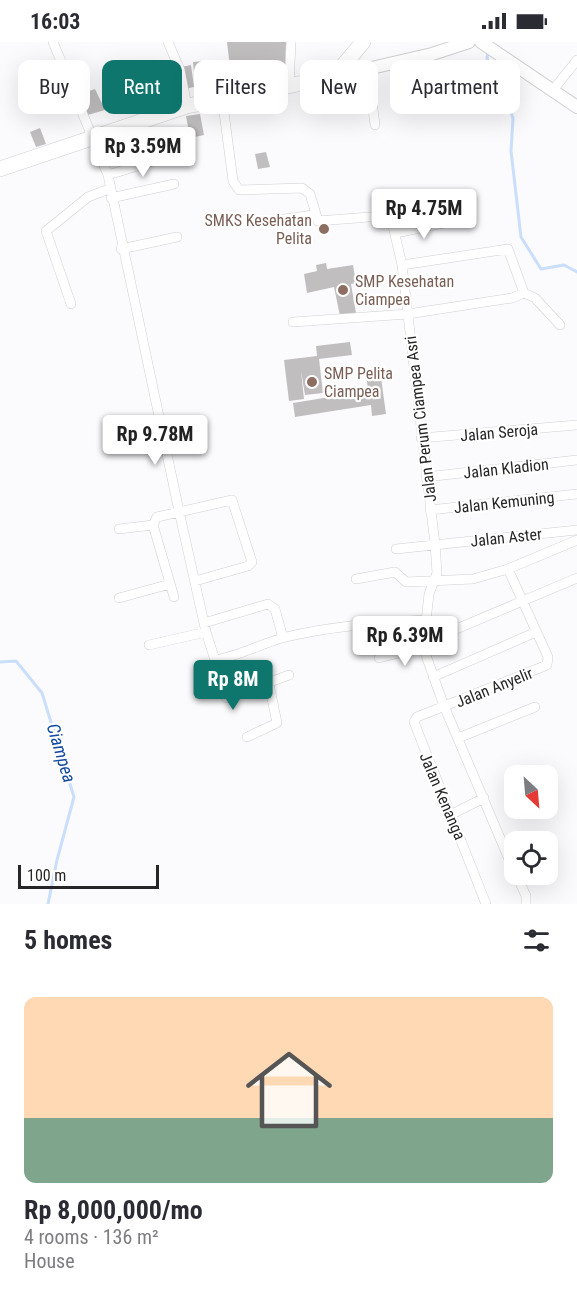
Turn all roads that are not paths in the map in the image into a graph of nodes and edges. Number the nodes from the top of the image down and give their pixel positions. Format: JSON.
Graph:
{"nodes":[{"id":1,"x":53,"y":42,"type":"edge"},
{"id":2,"x":168,"y":42,"type":"edge"},
{"id":3,"x":291,"y":42,"type":"edge"},
{"id":4,"x":363,"y":42,"type":"edge"},
{"id":5,"x":469,"y":42,"type":"edge"},
{"id":6,"x":481,"y":42,"type":"edge"},
{"id":7,"x":348,"y":60,"type":"edge"},
{"id":8,"x":577,"y":60,"type":"edge"},
{"id":9,"x":378,"y":67,"type":"edge"},
{"id":10,"x":300,"y":84,"type":"edge"},
{"id":11,"x":289,"y":86,"type":"joint"},
{"id":12,"x":553,"y":90,"type":"junction"},
{"id":13,"x":194,"y":104,"type":"edge"},
{"id":14,"x":187,"y":106,"type":"junction"},
{"id":15,"x":577,"y":107,"type":"edge"},
{"id":16,"x":225,"y":114,"type":"edge"},
{"id":17,"x":374,"y":114,"type":"edge"},
{"id":18,"x":375,"y":125,"type":"dead end"},
{"id":19,"x":91,"y":137,"type":"junction"},
{"id":20,"x":170,"y":156,"type":"dead end"},
{"id":21,"x":0,"y":169,"type":"edge"},
{"id":22,"x":108,"y":175,"type":"junction"},
{"id":23,"x":174,"y":184,"type":"dead end"},
{"id":24,"x":110,"y":194,"type":"junction"},
{"id":25,"x":314,"y":216,"type":"junction"},
{"id":26,"x":276,"y":220,"type":"dead end"},
{"id":27,"x":448,"y":222,"type":"dead end"},
{"id":28,"x":396,"y":233,"type":"junction"},
{"id":29,"x":177,"y":237,"type":"dead end"},
{"id":30,"x":122,"y":249,"type":"junction"},
{"id":31,"x":402,"y":265,"type":"junction"},
{"id":32,"x":524,"y":293,"type":"junction"},
{"id":33,"x":71,"y":304,"type":"dead end"},
{"id":34,"x":408,"y":314,"type":"junction"},
{"id":35,"x":293,"y":322,"type":"dead end"},
{"id":36,"x":561,"y":325,"type":"dead end"},
{"id":37,"x":577,"y":425,"type":"edge"},
{"id":38,"x":421,"y":438,"type":"junction"},
{"id":39,"x":577,"y":460,"type":"edge"},
{"id":40,"x":431,"y":477,"type":"junction"},
{"id":41,"x":577,"y":494,"type":"edge"},
{"id":42,"x":430,"y":510,"type":"junction"},
{"id":43,"x":179,"y":511,"type":"junction"},
{"id":44,"x":153,"y":525,"type":"junction"},
{"id":45,"x":119,"y":529,"type":"dead end"},
{"id":46,"x":577,"y":530,"type":"edge"},
{"id":47,"x":577,"y":540,"type":"edge"},
{"id":48,"x":435,"y":544,"type":"junction"},
{"id":49,"x":396,"y":549,"type":"dead end"},
{"id":50,"x":508,"y":569,"type":"junction"},
{"id":51,"x":577,"y":578,"type":"edge"},
{"id":52,"x":356,"y":579,"type":"dead end"},
{"id":53,"x":195,"y":581,"type":"junction"},
{"id":54,"x":434,"y":582,"type":"junction"},
{"id":55,"x":170,"y":584,"type":"junction"},
{"id":56,"x":174,"y":597,"type":"dead end"},
{"id":57,"x":119,"y":598,"type":"dead end"},
{"id":58,"x":522,"y":601,"type":"junction"},
{"id":59,"x":424,"y":620,"type":"junction"},
{"id":60,"x":205,"y":627,"type":"junction"},
{"id":61,"x":536,"y":632,"type":"junction"},
{"id":62,"x":283,"y":638,"type":"junction"},
{"id":63,"x":149,"y":645,"type":"dead end"},
{"id":64,"x":423,"y":645,"type":"junction"},
{"id":65,"x":379,"y":658,"type":"dead end"},
{"id":66,"x":216,"y":660,"type":"junction"},
{"id":67,"x":289,"y":675,"type":"dead end"},
{"id":68,"x":433,"y":676,"type":"junction"},
{"id":69,"x":269,"y":684,"type":"junction"},
{"id":70,"x":444,"y":706,"type":"junction"},
{"id":71,"x":535,"y":706,"type":"dead end"},
{"id":72,"x":248,"y":737,"type":"dead end"},
{"id":73,"x":459,"y":738,"type":"junction"},
{"id":74,"x":484,"y":798,"type":"junction"},
{"id":75,"x":452,"y":814,"type":"junction"},
{"id":76,"x":504,"y":846,"type":"edge"},
{"id":77,"x":520,"y":885,"type":"edge"},
{"id":78,"x":486,"y":904,"type":"edge"},
{"id":79,"x":526,"y":904,"type":"edge"}],
"edges":[{"from":1,"to":19,"type":"street"},
{"from":2,"to":14,"type":"street"},
{"from":3,"to":11,"type":"street"},
{"from":4,"to":7,"type":"highway"},
{"from":5,"to":9,"type":"main road"},
{"from":6,"to":12,"type":"main road"},
{"from":8,"to":12,"type":"street"},
{"from":10,"to":11,"type":"highway"},
{"from":12,"to":15,"type":"main road"},
{"from":13,"to":14,"type":"highway"},
{"from":14,"to":19,"type":"highway"},
{"from":16,"to":25,"type":"street"},
{"from":17,"to":18,"type":"street"},
{"from":19,"to":21,"type":"highway"},
{"from":19,"to":22,"type":"street"},
{"from":20,"to":22,"type":"street"},
{"from":22,"to":24,"type":"street"},
{"from":23,"to":24,"type":"street"},
{"from":24,"to":30,"type":"street"},
{"from":24,"to":33,"type":"street"},
{"from":25,"to":26,"type":"street"},
{"from":25,"to":28,"type":"street"},
{"from":27,"to":28,"type":"street"},
{"from":28,"to":31,"type":"street","name":"Jalan Perum Ciampea Asri"},
{"from":29,"to":30,"type":"street"},
{"from":30,"to":43,"type":"street"},
{"from":31,"to":32,"type":"street"},
{"from":31,"to":34,"type":"street","name":"Jalan Perum Ciampea Asri"},
{"from":32,"to":34,"type":"street"},
{"from":32,"to":36,"type":"street"},
{"from":34,"to":35,"type":"street"},
{"from":34,"to":38,"type":"street","name":"Jalan Perum Ciampea Asri"},
{"from":37,"to":38,"type":"street","name":"Jalan Seroja"},
{"from":38,"to":40,"type":"street","name":"Jalan Perum Ciampea Asri"},
{"from":39,"to":40,"type":"street","name":"Jalan Kladion"},
{"from":40,"to":42,"type":"street","name":"Jalan Perum Ciampea Asri"},
{"from":41,"to":42,"type":"street","name":"Jalan Kemuning"},
{"from":42,"to":48,"type":"street","name":"Jalan Perum Ciampea Asri"},
{"from":43,"to":44,"type":"street"},
{"from":43,"to":53,"type":"street"},
{"from":43,"to":53,"type":"street"},
{"from":44,"to":45,"type":"street"},
{"from":44,"to":55,"type":"street"},
{"from":46,"to":48,"type":"street","name":"Jalan Aster"},
{"from":47,"to":50,"type":"street"},
{"from":48,"to":49,"type":"street","name":"Jalan Aster"},
{"from":48,"to":54,"type":"street","name":"Jalan Perum Ciampea Asri"},
{"from":50,"to":54,"type":"street"},
{"from":50,"to":58,"type":"street","name":"Jalan Anyelir"},
{"from":51,"to":58,"type":"street"},
{"from":52,"to":54,"type":"street"},
{"from":53,"to":60,"type":"street"},
{"from":54,"to":59,"type":"street","name":"Jalan Perum Ciampea Asri"},
{"from":55,"to":56,"type":"street"},
{"from":55,"to":57,"type":"street"},
{"from":58,"to":61,"type":"street","name":"Jalan Anyelir"},
{"from":58,"to":64,"type":"street"},
{"from":59,"to":62,"type":"street"},
{"from":59,"to":64,"type":"street","name":"Jalan Perum Ciampea Asri"},
{"from":60,"to":62,"type":"street"},
{"from":60,"to":63,"type":"street"},
{"from":60,"to":66,"type":"street"},
{"from":61,"to":68,"type":"street"},
{"from":61,"to":70,"type":"street","name":"Jalan Anyelir"},
{"from":62,"to":66,"type":"street"},
{"from":64,"to":65,"type":"street"},
{"from":64,"to":68,"type":"street","name":"Jalan Perum Ciampea Asri"},
{"from":66,"to":69,"type":"street"},
{"from":67,"to":69,"type":"street"},
{"from":68,"to":70,"type":"street","name":"Jalan Perum Ciampea Asri"},
{"from":69,"to":72,"type":"street"},
{"from":70,"to":73,"type":"street","name":"Jalan Perum Ciampea Asri"},
{"from":70,"to":75,"type":"street","name":"Jalan Kenanga"},
{"from":71,"to":73,"type":"street"},
{"from":73,"to":74,"type":"street","name":"Jalan Perum Ciampea Asri"},
{"from":74,"to":75,"type":"street"},
{"from":74,"to":76,"type":"street","name":"Jalan Perum Ciampea Asri"},
{"from":75,"to":78,"type":"street","name":"Jalan Kenanga"},
{"from":77,"to":79,"type":"street","name":"Jalan Perum Ciampea Asri"}]}
